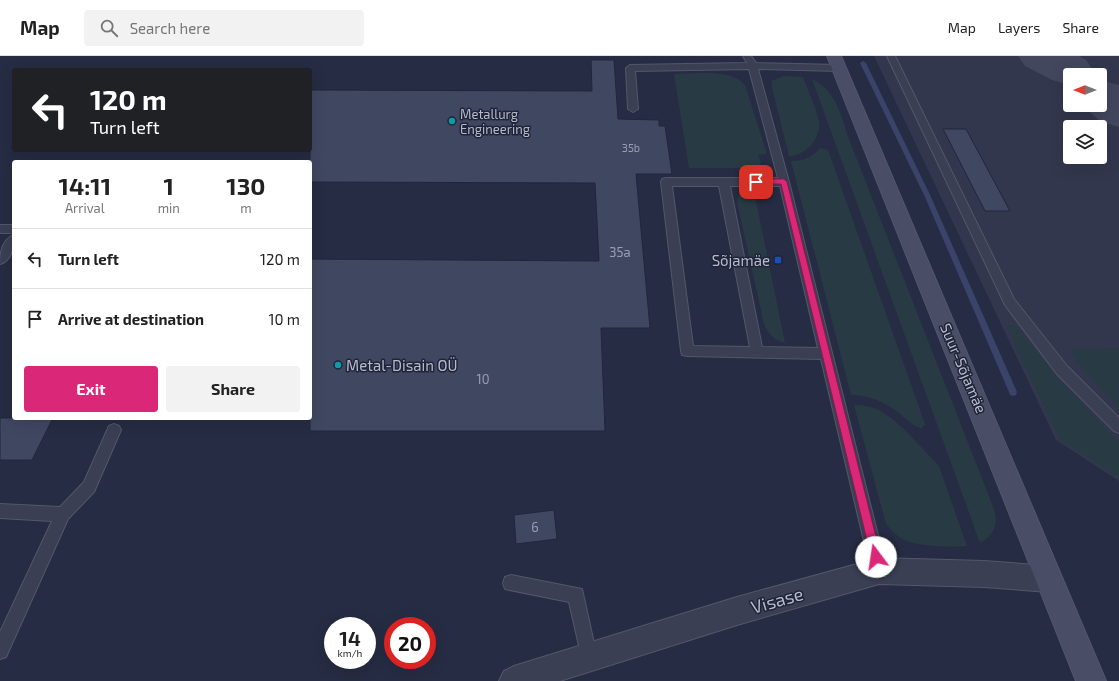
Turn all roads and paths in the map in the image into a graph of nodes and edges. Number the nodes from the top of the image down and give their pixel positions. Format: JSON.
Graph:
{"nodes":[{"id":1,"x":732,"y":56,"type":"edge"},
{"id":2,"x":747,"y":56,"type":"edge"},
{"id":3,"x":891,"y":56,"type":"edge"},
{"id":4,"x":837,"y":62,"type":"edge"},
{"id":5,"x":753,"y":66,"type":"junction"},
{"id":6,"x":633,"y":109,"type":"dead end"},
{"id":7,"x":724,"y":182,"type":"junction"},
{"id":8,"x":784,"y":182,"type":"junction"},
{"id":9,"x":0,"y":229,"type":"edge"},
{"id":10,"x":12,"y":229,"type":"edge"},
{"id":11,"x":12,"y":242,"type":"edge"},
{"id":12,"x":0,"y":260,"type":"edge"},
{"id":13,"x":757,"y":352,"type":"junction"},
{"id":14,"x":826,"y":354,"type":"junction"},
{"id":15,"x":1119,"y":427,"type":"edge"},
{"id":16,"x":114,"y":430,"type":"dead end"},
{"id":17,"x":0,"y":511,"type":"edge"},
{"id":18,"x":63,"y":514,"type":"junction"},
{"id":19,"x":880,"y":571,"type":"junction"},
{"id":20,"x":1049,"y":579,"type":"junction"},
{"id":21,"x":511,"y":584,"type":"dead end"},
{"id":22,"x":0,"y":651,"type":"edge"},
{"id":23,"x":590,"y":657,"type":"junction"},
{"id":24,"x":514,"y":681,"type":"edge"},
{"id":25,"x":1092,"y":681,"type":"edge"}],
"edges":[{"from":1,"to":5,"type":"lane"},
{"from":2,"to":5,"type":"lane"},
{"from":3,"to":15,"type":"lane"},
{"from":4,"to":5,"type":"lane"},
{"from":4,"to":20,"type":"main road","name":"Suur-Sõjamäe"},
{"from":5,"to":6,"type":"lane"},
{"from":5,"to":8,"type":"lane"},
{"from":7,"to":8,"type":"lane"},
{"from":7,"to":13,"type":"lane"},
{"from":7,"to":13,"type":"lane"},
{"from":8,"to":14,"type":"lane"},
{"from":9,"to":10,"type":"lane"},
{"from":11,"to":12,"type":"lane"},
{"from":13,"to":14,"type":"lane"},
{"from":14,"to":19,"type":"lane"},
{"from":16,"to":18,"type":"lane"},
{"from":17,"to":18,"type":"lane"},
{"from":18,"to":22,"type":"lane"},
{"from":19,"to":20,"type":"street","name":"Visase"},
{"from":19,"to":23,"type":"street","name":"Visase"},
{"from":20,"to":25,"type":"main road","name":"Suur-Sõjamäe"},
{"from":21,"to":23,"type":"lane"},
{"from":23,"to":24,"type":"street","name":"Visase"}]}
